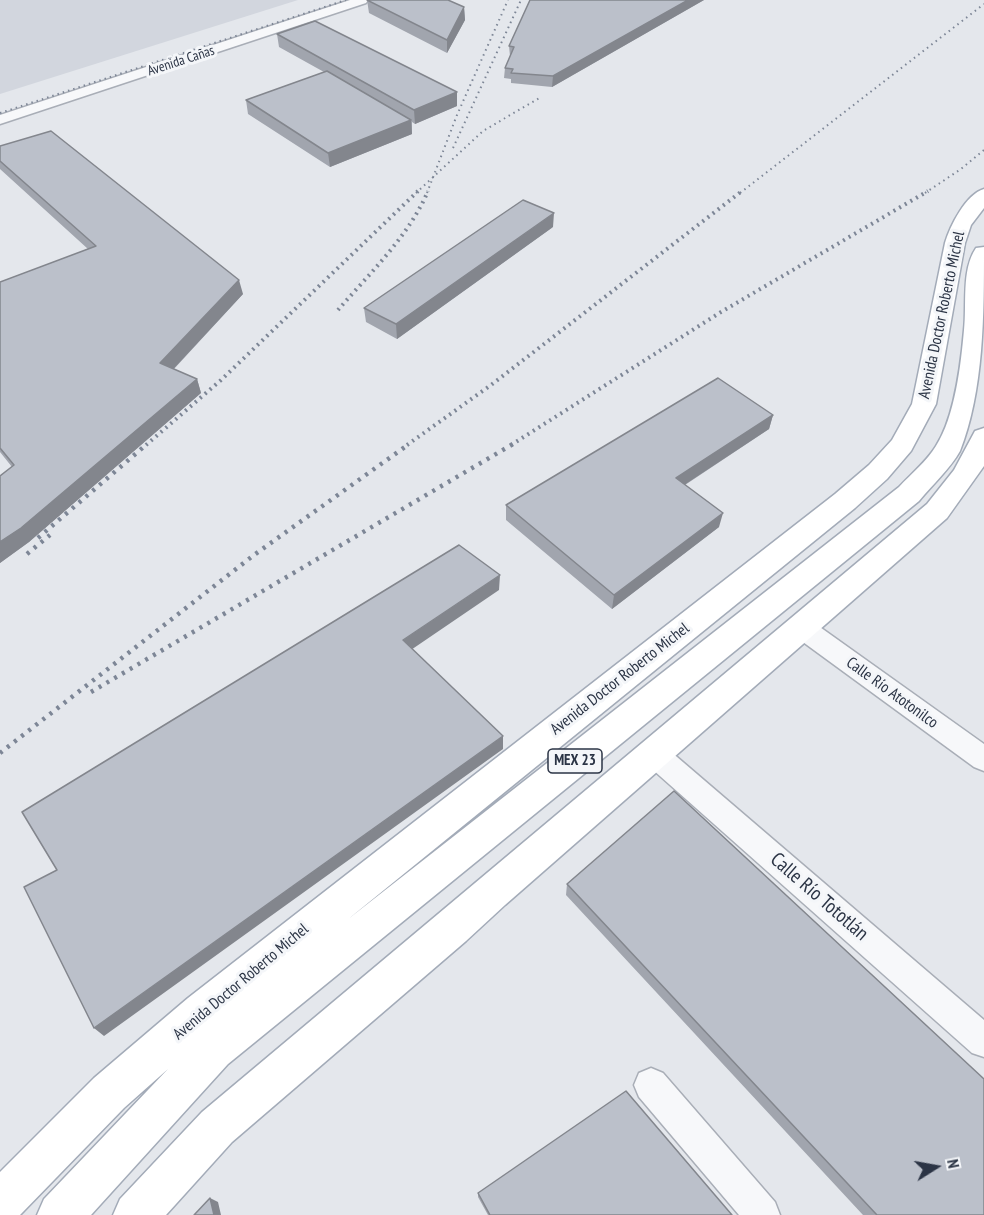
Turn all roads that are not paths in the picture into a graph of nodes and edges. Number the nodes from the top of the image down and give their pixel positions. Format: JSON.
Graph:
{"nodes":[{"id":1,"x":322,"y":0,"type":"edge"},
{"id":2,"x":362,"y":0,"type":"edge"},
{"id":3,"x":222,"y":32,"type":"dead end"},
{"id":4,"x":0,"y":120,"type":"edge"},
{"id":5,"x":984,"y":195,"type":"edge"},
{"id":6,"x":984,"y":253,"type":"edge"},
{"id":7,"x":984,"y":437,"type":"edge"},
{"id":8,"x":801,"y":627,"type":"junction"},
{"id":9,"x":684,"y":628,"type":"junction"},
{"id":10,"x":711,"y":652,"type":"junction"},
{"id":11,"x":653,"y":753,"type":"junction"},
{"id":12,"x":984,"y":759,"type":"edge"},
{"id":13,"x":460,"y":853,"type":"junction"},
{"id":14,"x":492,"y":892,"type":"junction"},
{"id":15,"x":984,"y":1041,"type":"edge"},
{"id":16,"x":651,"y":1085,"type":"dead end"},
{"id":17,"x":0,"y":1204,"type":"edge"},
{"id":18,"x":60,"y":1215,"type":"edge"},
{"id":19,"x":136,"y":1215,"type":"edge"},
{"id":20,"x":762,"y":1215,"type":"edge"}],
"edges":[{"from":1,"to":3,"type":"street","name":"Avenida Cañas"},
{"from":2,"to":4,"type":"street","name":"Avenida Cañas"},
{"from":5,"to":9,"type":"main road","name":"Avenida Doctor Roberto Michel"},
{"from":6,"to":10,"type":"main road","name":"Avenida Doctor Roberto Michel","number":"MEX 23"},
{"from":7,"to":8,"type":"main road"},
{"from":8,"to":11,"type":"main road"},
{"from":8,"to":12,"type":"street","name":"Calle Río Atotonilco"},
{"from":9,"to":10,"type":"main road"},
{"from":9,"to":17,"type":"main road","name":"Avenida Doctor Roberto Michel"},
{"from":10,"to":13,"type":"main road","name":"Avenida Doctor Roberto Michel","number":"MEX 23"},
{"from":11,"to":14,"type":"main road"},
{"from":11,"to":15,"type":"street","name":"Calle Río Tototlán"},
{"from":13,"to":14,"type":"main road"},
{"from":13,"to":18,"type":"main road","name":"Avenida Doctor Roberto Michel","number":"MEX 23"},
{"from":14,"to":19,"type":"main road"},
{"from":16,"to":20,"type":"street"}]}
